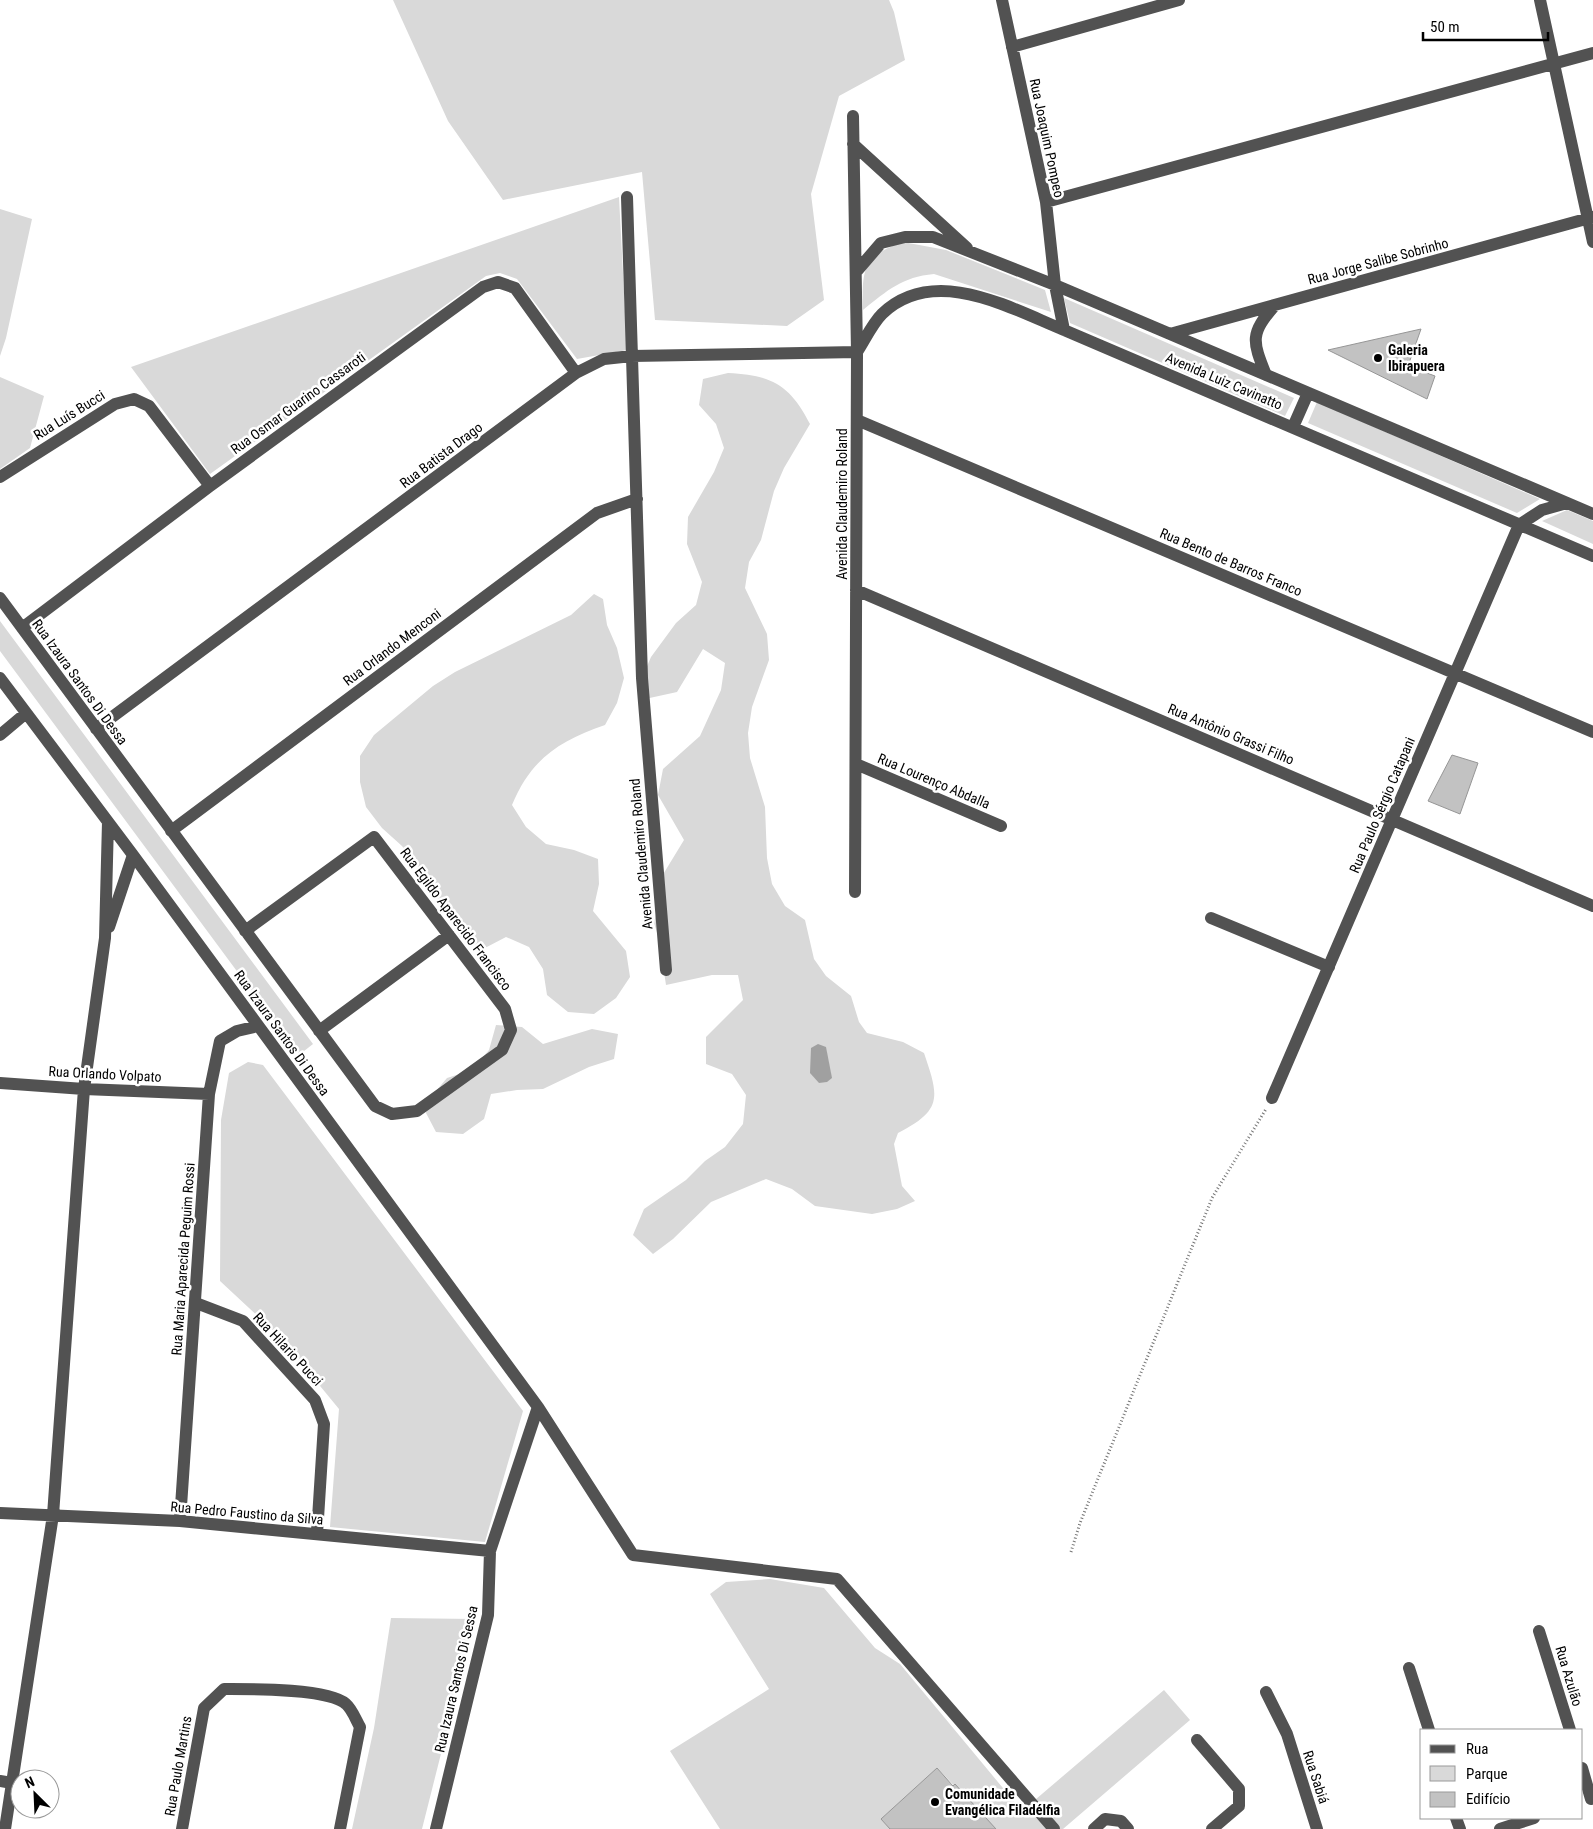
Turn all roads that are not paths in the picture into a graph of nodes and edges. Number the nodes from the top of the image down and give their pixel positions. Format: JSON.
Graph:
{"nodes":[{"id":1,"x":1002,"y":0,"type":"edge"},
{"id":2,"x":1179,"y":0,"type":"edge"},
{"id":3,"x":1540,"y":0,"type":"edge"},
{"id":4,"x":1012,"y":47,"type":"junction"},
{"id":5,"x":1593,"y":53,"type":"edge"},
{"id":6,"x":1554,"y":63,"type":"junction"},
{"id":7,"x":853,"y":116,"type":"dead end"},
{"id":8,"x":853,"y":144,"type":"junction"},
{"id":9,"x":627,"y":197,"type":"dead end"},
{"id":10,"x":1046,"y":202,"type":"junction"},
{"id":11,"x":1590,"y":218,"type":"edge"},
{"id":12,"x":1593,"y":242,"type":"edge"},
{"id":13,"x":973,"y":253,"type":"junction"},
{"id":14,"x":856,"y":272,"type":"junction"},
{"id":15,"x":1055,"y":285,"type":"junction"},
{"id":16,"x":1275,"y":305,"type":"junction"},
{"id":17,"x":1064,"y":330,"type":"junction"},
{"id":18,"x":1170,"y":334,"type":"junction"},
{"id":19,"x":857,"y":352,"type":"junction"},
{"id":20,"x":632,"y":356,"type":"junction"},
{"id":21,"x":576,"y":373,"type":"junction"},
{"id":22,"x":1266,"y":375,"type":"junction"},
{"id":23,"x":1308,"y":392,"type":"junction"},
{"id":24,"x":857,"y":420,"type":"junction"},
{"id":25,"x":1293,"y":427,"type":"junction"},
{"id":26,"x":0,"y":477,"type":"edge"},
{"id":27,"x":210,"y":486,"type":"junction"},
{"id":28,"x":637,"y":498,"type":"junction"},
{"id":29,"x":1567,"y":503,"type":"junction"},
{"id":30,"x":1593,"y":514,"type":"edge"},
{"id":31,"x":1519,"y":525,"type":"junction"},
{"id":32,"x":1593,"y":556,"type":"edge"},
{"id":33,"x":856,"y":590,"type":"junction"},
{"id":34,"x":0,"y":598,"type":"edge"},
{"id":35,"x":22,"y":628,"type":"junction"},
{"id":36,"x":1455,"y":673,"type":"junction"},
{"id":37,"x":0,"y":678,"type":"edge"},
{"id":38,"x":25,"y":714,"type":"junction"},
{"id":39,"x":96,"y":729,"type":"junction"},
{"id":40,"x":1593,"y":732,"type":"edge"},
{"id":41,"x":0,"y":735,"type":"edge"},
{"id":42,"x":856,"y":764,"type":"junction"},
{"id":43,"x":1392,"y":820,"type":"junction"},
{"id":44,"x":108,"y":822,"type":"junction"},
{"id":45,"x":1001,"y":826,"type":"dead end"},
{"id":46,"x":171,"y":831,"type":"junction"},
{"id":47,"x":133,"y":855,"type":"junction"},
{"id":48,"x":855,"y":892,"type":"dead end"},
{"id":49,"x":1593,"y":906,"type":"edge"},
{"id":50,"x":1211,"y":918,"type":"dead end"},
{"id":51,"x":245,"y":931,"type":"junction"},
{"id":52,"x":449,"y":935,"type":"junction"},
{"id":53,"x":105,"y":938,"type":"junction"},
{"id":54,"x":1329,"y":967,"type":"junction"},
{"id":55,"x":666,"y":970,"type":"dead end"},
{"id":56,"x":258,"y":1026,"type":"junction"},
{"id":57,"x":319,"y":1030,"type":"junction"},
{"id":58,"x":0,"y":1082,"type":"edge"},
{"id":59,"x":84,"y":1089,"type":"junction"},
{"id":60,"x":209,"y":1094,"type":"junction"},
{"id":61,"x":1272,"y":1098,"type":"road end"},
{"id":62,"x":392,"y":1114,"type":"joint"},
{"id":63,"x":196,"y":1303,"type":"junction"},
{"id":64,"x":538,"y":1407,"type":"junction"},
{"id":65,"x":0,"y":1513,"type":"edge"},
{"id":66,"x":53,"y":1515,"type":"junction"},
{"id":67,"x":180,"y":1521,"type":"junction"},
{"id":68,"x":317,"y":1534,"type":"junction"},
{"id":69,"x":490,"y":1550,"type":"junction"},
{"id":70,"x":1539,"y":1631,"type":"dead end"},
{"id":71,"x":1409,"y":1668,"type":"dead end"},
{"id":72,"x":1266,"y":1692,"type":"dead end"},
{"id":73,"x":1429,"y":1729,"type":"edge"},
{"id":74,"x":1570,"y":1729,"type":"edge"},
{"id":75,"x":1197,"y":1740,"type":"dead end"},
{"id":76,"x":1583,"y":1773,"type":"edge"},
{"id":77,"x":6,"y":1782,"type":"edge"},
{"id":78,"x":1589,"y":1800,"type":"edge"},
{"id":79,"x":1531,"y":1819,"type":"edge"},
{"id":80,"x":5,"y":1829,"type":"edge"},
{"id":81,"x":182,"y":1829,"type":"edge"},
{"id":82,"x":340,"y":1829,"type":"edge"},
{"id":83,"x":436,"y":1829,"type":"edge"},
{"id":84,"x":1054,"y":1829,"type":"edge"},
{"id":85,"x":1094,"y":1829,"type":"edge"},
{"id":86,"x":1128,"y":1829,"type":"edge"},
{"id":87,"x":1212,"y":1829,"type":"edge"},
{"id":88,"x":1317,"y":1829,"type":"edge"},
{"id":89,"x":1500,"y":1829,"type":"edge"}],
"edges":[{"from":1,"to":4,"type":"street","name":"Rua Joaquim Pompeo"},
{"from":2,"to":4,"type":"street"},
{"from":3,"to":6,"type":"street"},
{"from":4,"to":10,"type":"street","name":"Rua Joaquim Pompeo"},
{"from":5,"to":6,"type":"street"},
{"from":6,"to":10,"type":"street"},
{"from":6,"to":11,"type":"street"},
{"from":7,"to":8,"type":"street","name":"Avenida Claudemiro Roland"},
{"from":8,"to":13,"type":"street"},
{"from":8,"to":14,"type":"street","name":"Avenida Claudemiro Roland"},
{"from":9,"to":20,"type":"street","name":"Avenida Claudemiro Roland"},
{"from":10,"to":15,"type":"street","name":"Rua Joaquim Pompeo"},
{"from":11,"to":12,"type":"street"},
{"from":11,"to":16,"type":"street","name":"Rua Jorge Salibe Sobrinho"},
{"from":13,"to":14,"type":"street","name":"Avenida Luiz Cavinatto"},
{"from":13,"to":15,"type":"street","name":"Avenida Luiz Cavinatto"},
{"from":14,"to":19,"type":"street","name":"Avenida Claudemiro Roland"},
{"from":15,"to":17,"type":"street","name":"Rua Joaquim Pompeo"},
{"from":15,"to":18,"type":"street","name":"Avenida Luiz Cavinatto"},
{"from":16,"to":18,"type":"street","name":"Rua Jorge Salibe Sobrinho"},
{"from":16,"to":22,"type":"street"},
{"from":17,"to":19,"type":"street","name":"Avenida Luiz Cavinatto"},
{"from":17,"to":25,"type":"street","name":"Avenida Luiz Cavinatto"},
{"from":18,"to":22,"type":"street","name":"Avenida Luiz Cavinatto"},
{"from":19,"to":20,"type":"street","name":"Rua Batista Drago"},
{"from":19,"to":24,"type":"street","name":"Avenida Claudemiro Roland"},
{"from":20,"to":21,"type":"street","name":"Rua Batista Drago"},
{"from":20,"to":28,"type":"street","name":"Avenida Claudemiro Roland"},
{"from":21,"to":27,"type":"street","name":"Rua Osmar Guarino Cassaroti"},
{"from":21,"to":39,"type":"street","name":"Rua Batista Drago"},
{"from":22,"to":23,"type":"street","name":"Avenida Luiz Cavinatto"},
{"from":23,"to":25,"type":"street"},
{"from":23,"to":29,"type":"street","name":"Avenida Luiz Cavinatto"},
{"from":24,"to":33,"type":"street","name":"Avenida Claudemiro Roland"},
{"from":24,"to":36,"type":"street","name":"Rua Bento de Barros Franco"},
{"from":25,"to":31,"type":"street","name":"Avenida Luiz Cavinatto"},
{"from":26,"to":27,"type":"street","name":"Rua Luís Bucci"},
{"from":27,"to":35,"type":"street","name":"Rua Osmar Guarino Cassaroti"},
{"from":28,"to":46,"type":"street","name":"Rua Orlando Menconi"},
{"from":28,"to":55,"type":"street","name":"Avenida Claudemiro Roland"},
{"from":29,"to":30,"type":"street","name":"Avenida Luiz Cavinatto"},
{"from":29,"to":31,"type":"street"},
{"from":31,"to":32,"type":"street","name":"Avenida Luiz Cavinatto"},
{"from":31,"to":36,"type":"street","name":"Rua Paulo Sérgio Catapani"},
{"from":33,"to":42,"type":"street","name":"Avenida Claudemiro Roland"},
{"from":33,"to":43,"type":"street","name":"Rua Antônio Grassi Filho"},
{"from":34,"to":35,"type":"street","name":"Rua Izaura Santos Di Dessa"},
{"from":35,"to":39,"type":"street","name":"Rua Izaura Santos Di Dessa"},
{"from":36,"to":40,"type":"street","name":"Rua Bento de Barros Franco"},
{"from":36,"to":43,"type":"street","name":"Rua Paulo Sérgio Catapani"},
{"from":37,"to":38,"type":"street","name":"Rua Izaura Santos Di Dessa"},
{"from":38,"to":41,"type":"street"},
{"from":38,"to":44,"type":"street","name":"Rua Izaura Santos Di Dessa"},
{"from":39,"to":46,"type":"street","name":"Rua Izaura Santos Di Dessa"},
{"from":42,"to":45,"type":"street","name":"Rua Lourenço Abdalla"},
{"from":42,"to":48,"type":"street","name":"Avenida Claudemiro Roland"},
{"from":43,"to":49,"type":"street","name":"Rua Antônio Grassi Filho"},
{"from":43,"to":54,"type":"street","name":"Rua Paulo Sérgio Catapani"},
{"from":44,"to":47,"type":"street","name":"Rua Izaura Santos Di Dessa"},
{"from":44,"to":53,"type":"street"},
{"from":46,"to":51,"type":"street","name":"Rua Izaura Santos Di Dessa"},
{"from":47,"to":53,"type":"street"},
{"from":47,"to":56,"type":"street","name":"Rua Izaura Santos Di Dessa"},
{"from":50,"to":54,"type":"street"},
{"from":51,"to":52,"type":"street","name":"Rua Egildo Aparecido Francisco"},
{"from":51,"to":57,"type":"street","name":"Rua Izaura Santos Di Dessa"},
{"from":52,"to":57,"type":"street"},
{"from":52,"to":62,"type":"street","name":"Rua Egildo Aparecido Francisco"},
{"from":53,"to":59,"type":"street"},
{"from":54,"to":61,"type":"street","name":"Rua Paulo Sérgio Catapani"},
{"from":56,"to":60,"type":"street","name":"Rua Maria Aparecida Peguim Rossi"},
{"from":56,"to":64,"type":"street","name":"Rua Izaura Santos Di Dessa"},
{"from":57,"to":62,"type":"street","name":"Rua Izaura Santos Di Dessa"},
{"from":58,"to":59,"type":"street","name":"Rua Orlando Volpato"},
{"from":59,"to":60,"type":"street","name":"Rua Orlando Volpato"},
{"from":59,"to":66,"type":"street"},
{"from":60,"to":63,"type":"street","name":"Rua Maria Aparecida Peguim Rossi"},
{"from":63,"to":67,"type":"street","name":"Rua Maria Aparecida Peguim Rossi"},
{"from":63,"to":68,"type":"street","name":"Rua Hilario Pucci"},
{"from":64,"to":69,"type":"street","name":"Rua Izaura Santos Di Sessa"},
{"from":64,"to":84,"type":"street"},
{"from":65,"to":66,"type":"street","name":"Rua Pedro Faustino da Silva"},
{"from":66,"to":67,"type":"street","name":"Rua Pedro Faustino da Silva"},
{"from":66,"to":77,"type":"street"},
{"from":67,"to":68,"type":"street","name":"Rua Pedro Faustino da Silva"},
{"from":68,"to":69,"type":"street","name":"Rua Pedro Faustino da Silva"},
{"from":69,"to":83,"type":"street","name":"Rua Izaura Santos Di Sessa"},
{"from":70,"to":74,"type":"street","name":"Rua Azulão"},
{"from":71,"to":73,"type":"street"},
{"from":72,"to":88,"type":"street","name":"Rua Sabiá"},
{"from":75,"to":87,"type":"street"},
{"from":76,"to":78,"type":"street"},
{"from":77,"to":80,"type":"street"},
{"from":79,"to":89,"type":"street"},
{"from":81,"to":82,"type":"street","name":"Rua Paulo Martins"},
{"from":85,"to":86,"type":"street"}]}
